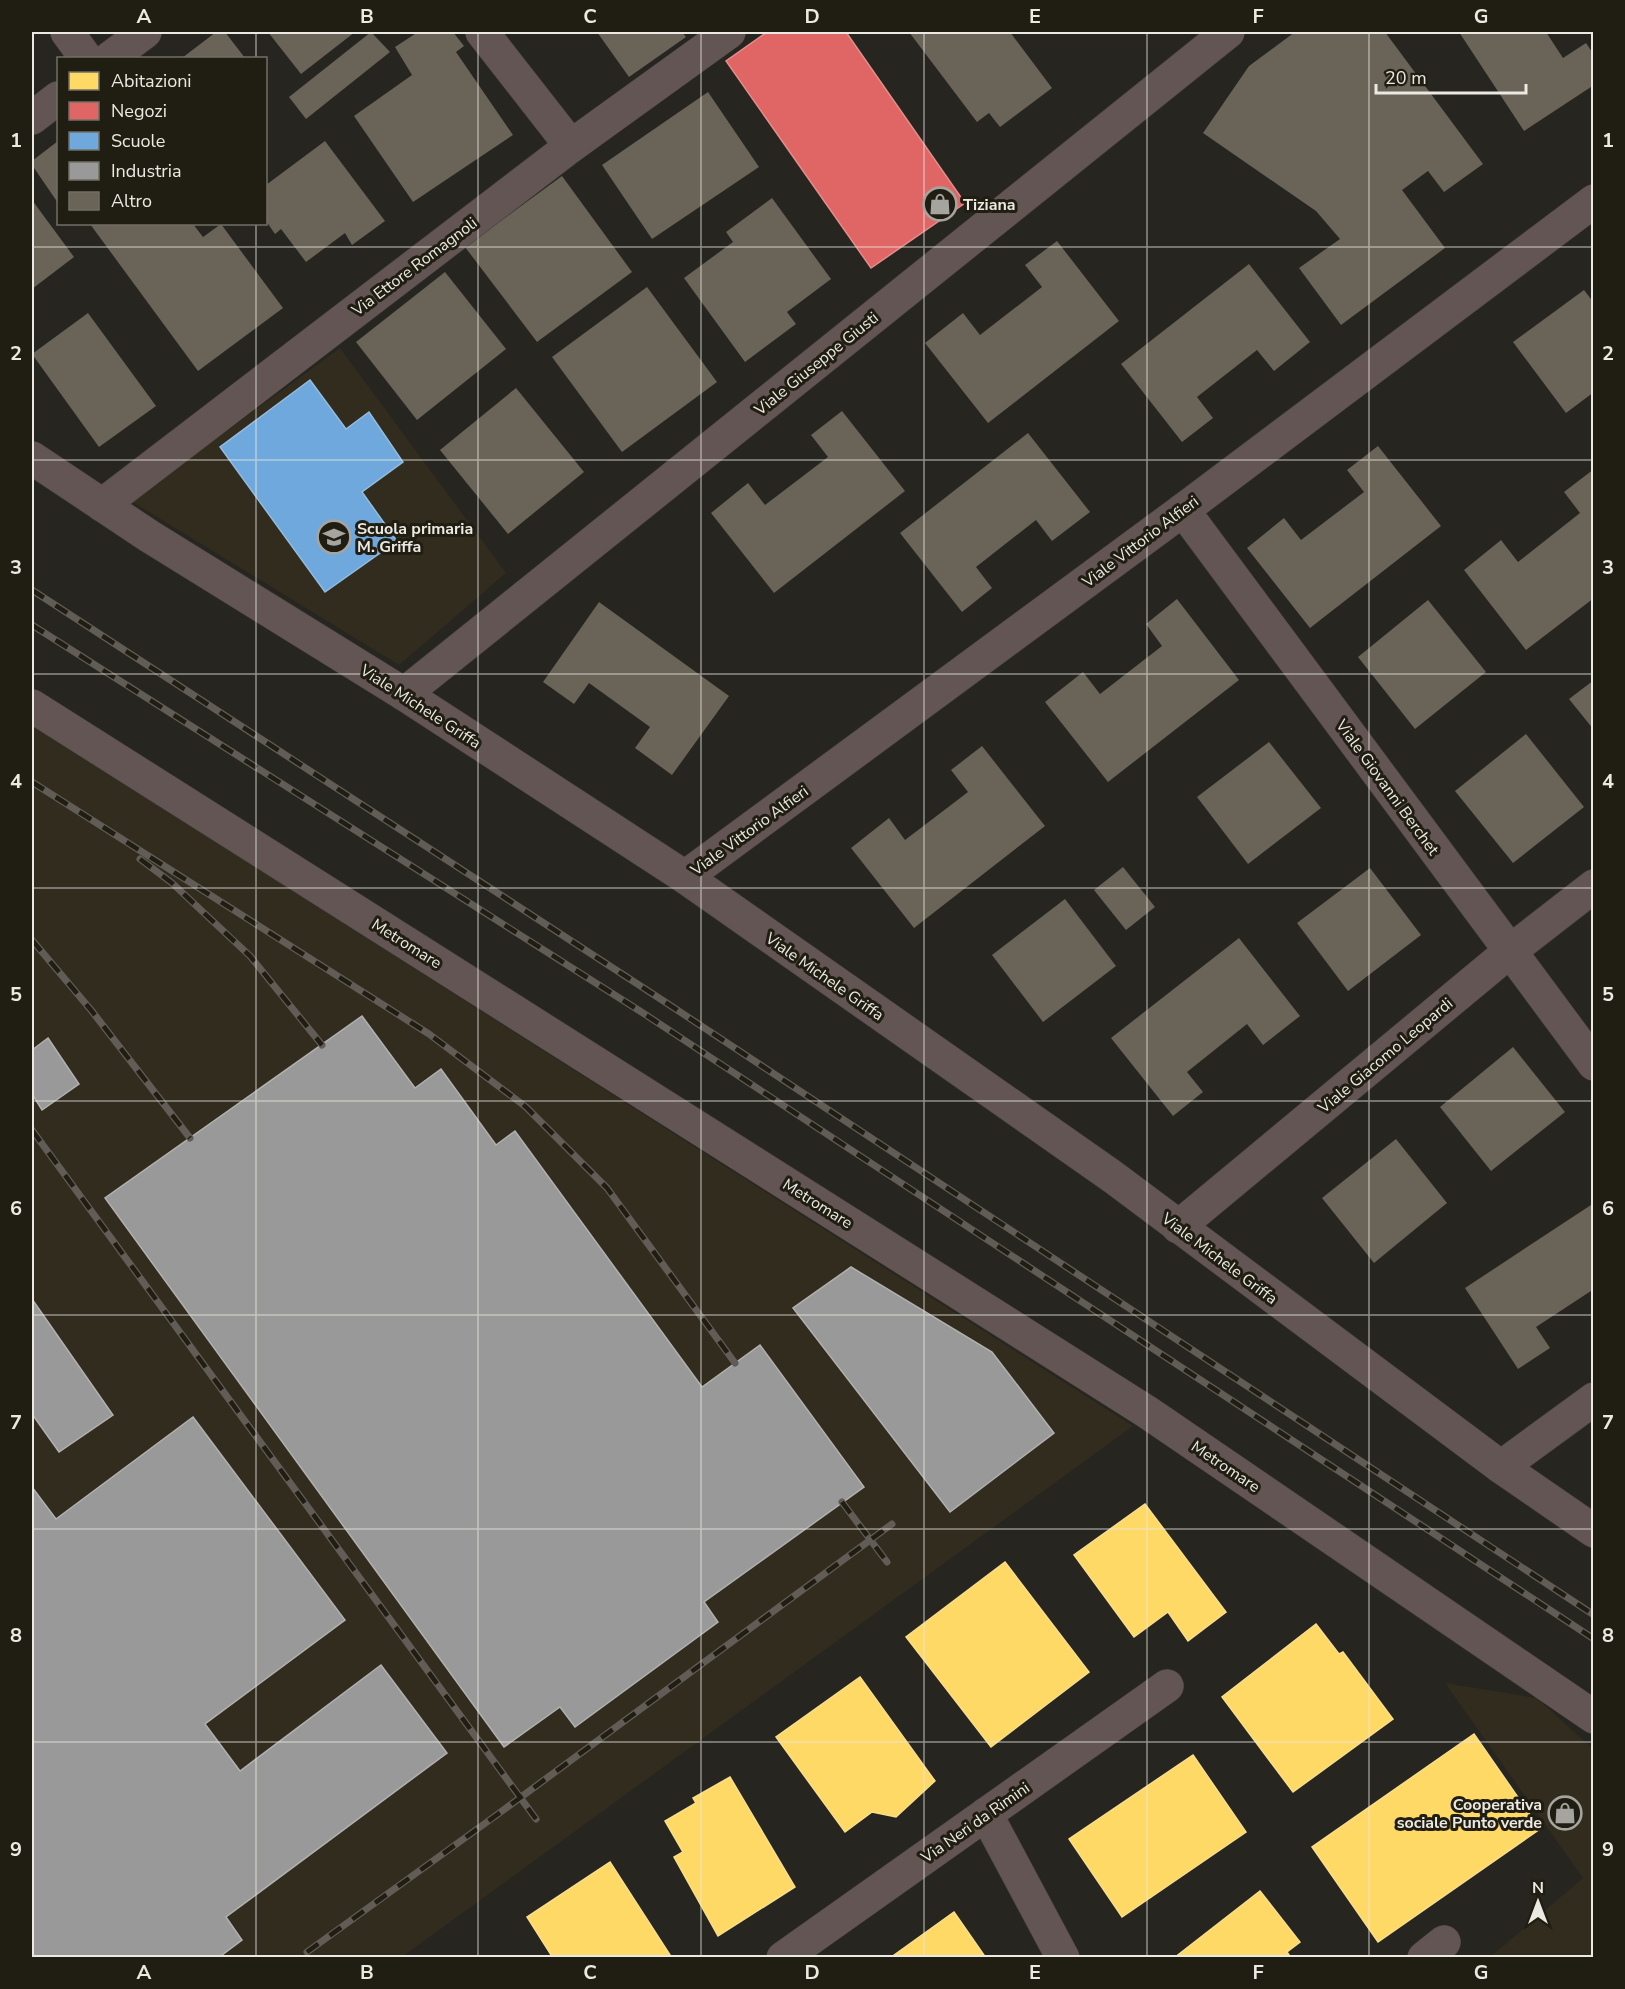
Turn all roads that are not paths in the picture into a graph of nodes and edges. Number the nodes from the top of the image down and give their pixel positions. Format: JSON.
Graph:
{"nodes":[{"id":1,"x":67,"y":32,"type":"edge"},
{"id":2,"x":145,"y":32,"type":"edge"},
{"id":3,"x":482,"y":32,"type":"edge"},
{"id":4,"x":729,"y":32,"type":"edge"},
{"id":5,"x":1228,"y":32,"type":"edge"},
{"id":6,"x":85,"y":57,"type":"edge"},
{"id":7,"x":111,"y":57,"type":"edge"},
{"id":8,"x":57,"y":99,"type":"edge"},
{"id":9,"x":32,"y":118,"type":"edge"},
{"id":10,"x":571,"y":146,"type":"junction"},
{"id":11,"x":1593,"y":201,"type":"edge"},
{"id":12,"x":32,"y":458,"type":"edge"},
{"id":13,"x":102,"y":505,"type":"junction"},
{"id":14,"x":1183,"y":510,"type":"junction"},
{"id":15,"x":404,"y":694,"type":"junction"},
{"id":16,"x":32,"y":706,"type":"edge"},
{"id":17,"x":685,"y":878,"type":"junction"},
{"id":18,"x":1593,"y":886,"type":"edge"},
{"id":19,"x":1509,"y":952,"type":"junction"},
{"id":20,"x":1593,"y":1064,"type":"edge"},
{"id":21,"x":1178,"y":1227,"type":"junction"},
{"id":22,"x":1593,"y":1398,"type":"edge"},
{"id":23,"x":1501,"y":1467,"type":"junction"},
{"id":24,"x":1593,"y":1531,"type":"edge"},
{"id":25,"x":1167,"y":1686,"type":"dead end"},
{"id":26,"x":1593,"y":1716,"type":"edge"},
{"id":27,"x":986,"y":1814,"type":"junction"},
{"id":28,"x":783,"y":1958,"type":"edge"},
{"id":29,"x":1063,"y":1958,"type":"edge"}],
"edges":[{"from":1,"to":6,"type":"street"},
{"from":2,"to":7,"type":"street"},
{"from":3,"to":10,"type":"street"},
{"from":4,"to":10,"type":"street","name":"Via Ettore Romagnoli"},
{"from":5,"to":15,"type":"street","name":"Viale Giuseppe Giusti"},
{"from":8,"to":9,"type":"street"},
{"from":10,"to":13,"type":"street","name":"Via Ettore Romagnoli"},
{"from":11,"to":14,"type":"street","name":"Viale Vittorio Alfieri"},
{"from":12,"to":13,"type":"street","name":"Viale Michele Griffa"},
{"from":13,"to":15,"type":"street","name":"Viale Michele Griffa"},
{"from":14,"to":17,"type":"street","name":"Viale Vittorio Alfieri"},
{"from":14,"to":19,"type":"street","name":"Viale Giovanni Berchet"},
{"from":15,"to":17,"type":"street","name":"Viale Michele Griffa"},
{"from":16,"to":26,"type":"street","name":"Metromare"},
{"from":17,"to":21,"type":"street","name":"Viale Michele Griffa"},
{"from":18,"to":19,"type":"street","name":"Viale Giacomo Leopardi"},
{"from":19,"to":20,"type":"street","name":"Viale Giovanni Berchet"},
{"from":19,"to":21,"type":"street","name":"Viale Giacomo Leopardi"},
{"from":21,"to":23,"type":"street","name":"Viale Michele Griffa"},
{"from":22,"to":23,"type":"street"},
{"from":23,"to":24,"type":"street","name":"Viale Michele Griffa"},
{"from":25,"to":27,"type":"street","name":"Via Neri da Rimini"},
{"from":27,"to":28,"type":"street","name":"Via Neri da Rimini"},
{"from":27,"to":29,"type":"street"}]}
